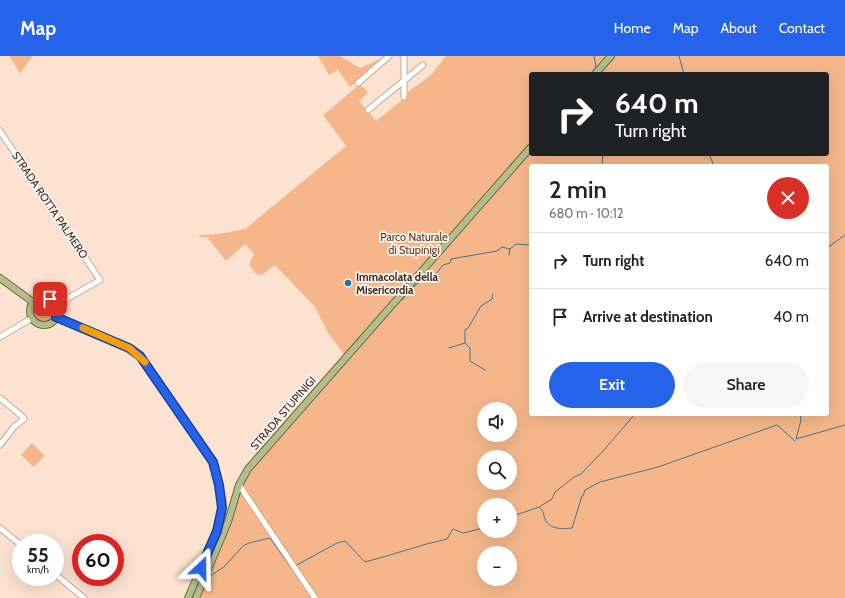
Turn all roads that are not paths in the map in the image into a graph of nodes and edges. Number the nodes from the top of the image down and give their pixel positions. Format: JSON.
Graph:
{"nodes":[{"id":1,"x":389,"y":56,"type":"edge"},
{"id":2,"x":404,"y":56,"type":"edge"},
{"id":3,"x":611,"y":56,"type":"edge"},
{"id":4,"x":423,"y":65,"type":"dead end"},
{"id":5,"x":597,"y":72,"type":"edge"},
{"id":6,"x":404,"y":80,"type":"junction"},
{"id":7,"x":358,"y":83,"type":"dead end"},
{"id":8,"x":404,"y":97,"type":"dead end"},
{"id":9,"x":368,"y":110,"type":"dead end"},
{"id":10,"x":0,"y":131,"type":"edge"},
{"id":11,"x":529,"y":148,"type":"edge"},
{"id":12,"x":0,"y":278,"type":"edge"},
{"id":13,"x":33,"y":302,"type":"junction"},
{"id":14,"x":56,"y":305,"type":"junction"},
{"id":15,"x":56,"y":317,"type":"junction"},
{"id":16,"x":32,"y":318,"type":"junction"},
{"id":17,"x":0,"y":337,"type":"edge"},
{"id":18,"x":0,"y":398,"type":"edge"},
{"id":19,"x":0,"y":445,"type":"edge"},
{"id":20,"x":239,"y":485,"type":"junction"},
{"id":21,"x":0,"y":528,"type":"edge"},
{"id":22,"x":12,"y":538,"type":"edge"},
{"id":23,"x":64,"y":581,"type":"edge"},
{"id":24,"x":84,"y":598,"type":"edge"},
{"id":25,"x":188,"y":598,"type":"edge"},
{"id":26,"x":196,"y":598,"type":"edge"},
{"id":27,"x":314,"y":598,"type":"edge"}],
"edges":[{"from":1,"to":7,"type":"street"},
{"from":2,"to":6,"type":"street"},
{"from":3,"to":5,"type":"main road"},
{"from":4,"to":6,"type":"street"},
{"from":6,"to":8,"type":"street"},
{"from":6,"to":9,"type":"street"},
{"from":10,"to":14,"type":"street","name":"STRADA ROTTA PALMERO"},
{"from":11,"to":20,"type":"main road","name":"STRADA STUPINIGI"},
{"from":12,"to":13,"type":"main road"},
{"from":13,"to":14,"type":"main road"},
{"from":13,"to":16,"type":"main road"},
{"from":14,"to":15,"type":"main road"},
{"from":15,"to":16,"type":"main road"},
{"from":15,"to":25,"type":"main road"},
{"from":16,"to":17,"type":"street"},
{"from":18,"to":19,"type":"street"},
{"from":20,"to":26,"type":"main road","name":"STRADA STUPINIGI"},
{"from":20,"to":27,"type":"street"},
{"from":21,"to":22,"type":"street"},
{"from":23,"to":24,"type":"street"}]}
